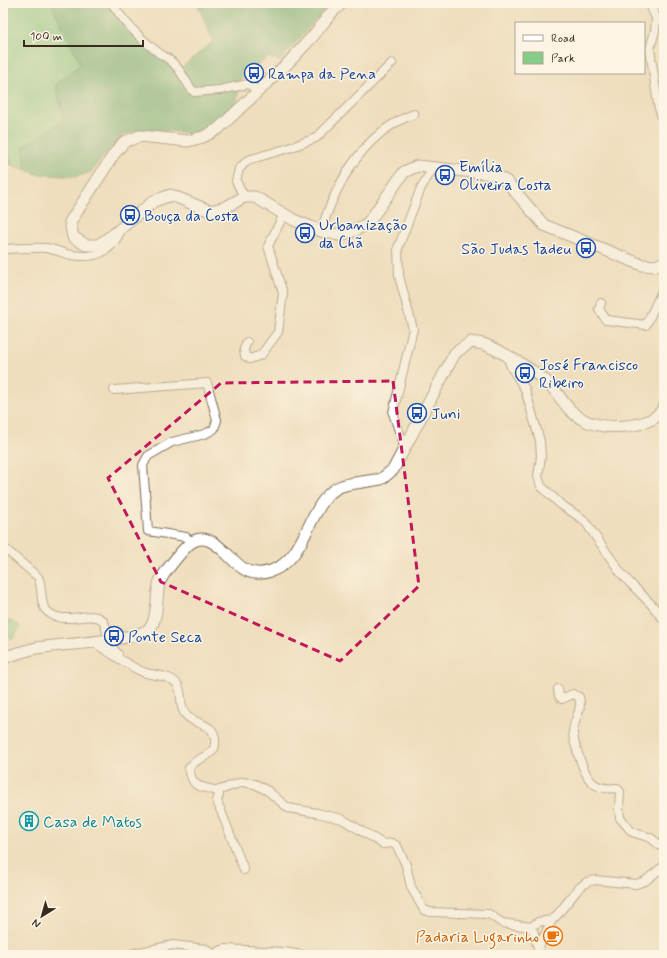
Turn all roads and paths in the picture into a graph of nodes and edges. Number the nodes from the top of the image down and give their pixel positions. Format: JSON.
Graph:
{"nodes":[{"id":1,"x":112,"y":3,"type":"edge"},
{"id":2,"x":342,"y":3,"type":"edge"},
{"id":3,"x":651,"y":3,"type":"edge"},
{"id":4,"x":392,"y":63,"type":"dead end"},
{"id":5,"x":259,"y":91,"type":"junction"},
{"id":6,"x":414,"y":114,"type":"dead end"},
{"id":7,"x":664,"y":124,"type":"edge"},
{"id":8,"x":433,"y":168,"type":"junction"},
{"id":9,"x":244,"y":197,"type":"junction"},
{"id":10,"x":284,"y":214,"type":"junction"},
{"id":11,"x":122,"y":227,"type":"junction"},
{"id":12,"x":320,"y":231,"type":"junction"},
{"id":13,"x":3,"y":249,"type":"edge"},
{"id":14,"x":664,"y":262,"type":"edge"},
{"id":15,"x":664,"y":287,"type":"edge"},
{"id":16,"x":601,"y":303,"type":"dead end"},
{"id":17,"x":247,"y":342,"type":"dead end"},
{"id":18,"x":507,"y":356,"type":"junction"},
{"id":19,"x":114,"y":390,"type":"dead end"},
{"id":20,"x":664,"y":408,"type":"edge"},
{"id":21,"x":405,"y":449,"type":"junction"},
{"id":22,"x":192,"y":542,"type":"junction"},
{"id":23,"x":3,"y":547,"type":"edge"},
{"id":24,"x":664,"y":620,"type":"edge"},
{"id":25,"x":108,"y":640,"type":"junction"},
{"id":26,"x":93,"y":642,"type":"junction"},
{"id":27,"x":3,"y":658,"type":"edge"},
{"id":28,"x":126,"y":662,"type":"junction"},
{"id":29,"x":558,"y":689,"type":"dead end"},
{"id":30,"x":217,"y":791,"type":"junction"},
{"id":31,"x":664,"y":849,"type":"edge"},
{"id":32,"x":664,"y":866,"type":"edge"},
{"id":33,"x":244,"y":870,"type":"dead end"},
{"id":34,"x":552,"y":920,"type":"junction"},
{"id":35,"x":531,"y":927,"type":"junction"},
{"id":36,"x":537,"y":951,"type":"edge"},
{"id":37,"x":126,"y":955,"type":"edge"},
{"id":38,"x":214,"y":955,"type":"edge"},
{"id":39,"x":303,"y":955,"type":"edge"}],
"edges":[{"from":1,"to":5,"type":"street"},
{"from":2,"to":5,"type":"street"},
{"from":3,"to":7,"type":"street"},
{"from":4,"to":9,"type":"street"},
{"from":5,"to":11,"type":"street"},
{"from":6,"to":12,"type":"street"},
{"from":8,"to":12,"type":"street"},
{"from":8,"to":14,"type":"street"},
{"from":8,"to":21,"type":"street"},
{"from":9,"to":10,"type":"street"},
{"from":9,"to":11,"type":"street"},
{"from":10,"to":12,"type":"street"},
{"from":10,"to":17,"type":"street"},
{"from":11,"to":13,"type":"street"},
{"from":15,"to":16,"type":"street"},
{"from":18,"to":20,"type":"street"},
{"from":18,"to":21,"type":"street"},
{"from":18,"to":24,"type":"street"},
{"from":19,"to":22,"type":"street"},
{"from":21,"to":22,"type":"street"},
{"from":22,"to":25,"type":"street"},
{"from":23,"to":25,"type":"street"},
{"from":25,"to":26,"type":"street"},
{"from":25,"to":28,"type":"street"},
{"from":26,"to":27,"type":"street"},
{"from":26,"to":28,"type":"street"},
{"from":28,"to":30,"type":"street"},
{"from":29,"to":31,"type":"street"},
{"from":30,"to":33,"type":"street"},
{"from":30,"to":35,"type":"street"},
{"from":32,"to":34,"type":"street"},
{"from":34,"to":35,"type":"street"},
{"from":34,"to":36,"type":"street"},
{"from":35,"to":36,"type":"street"},
{"from":37,"to":38,"type":"street"},
{"from":38,"to":39,"type":"street"}]}
